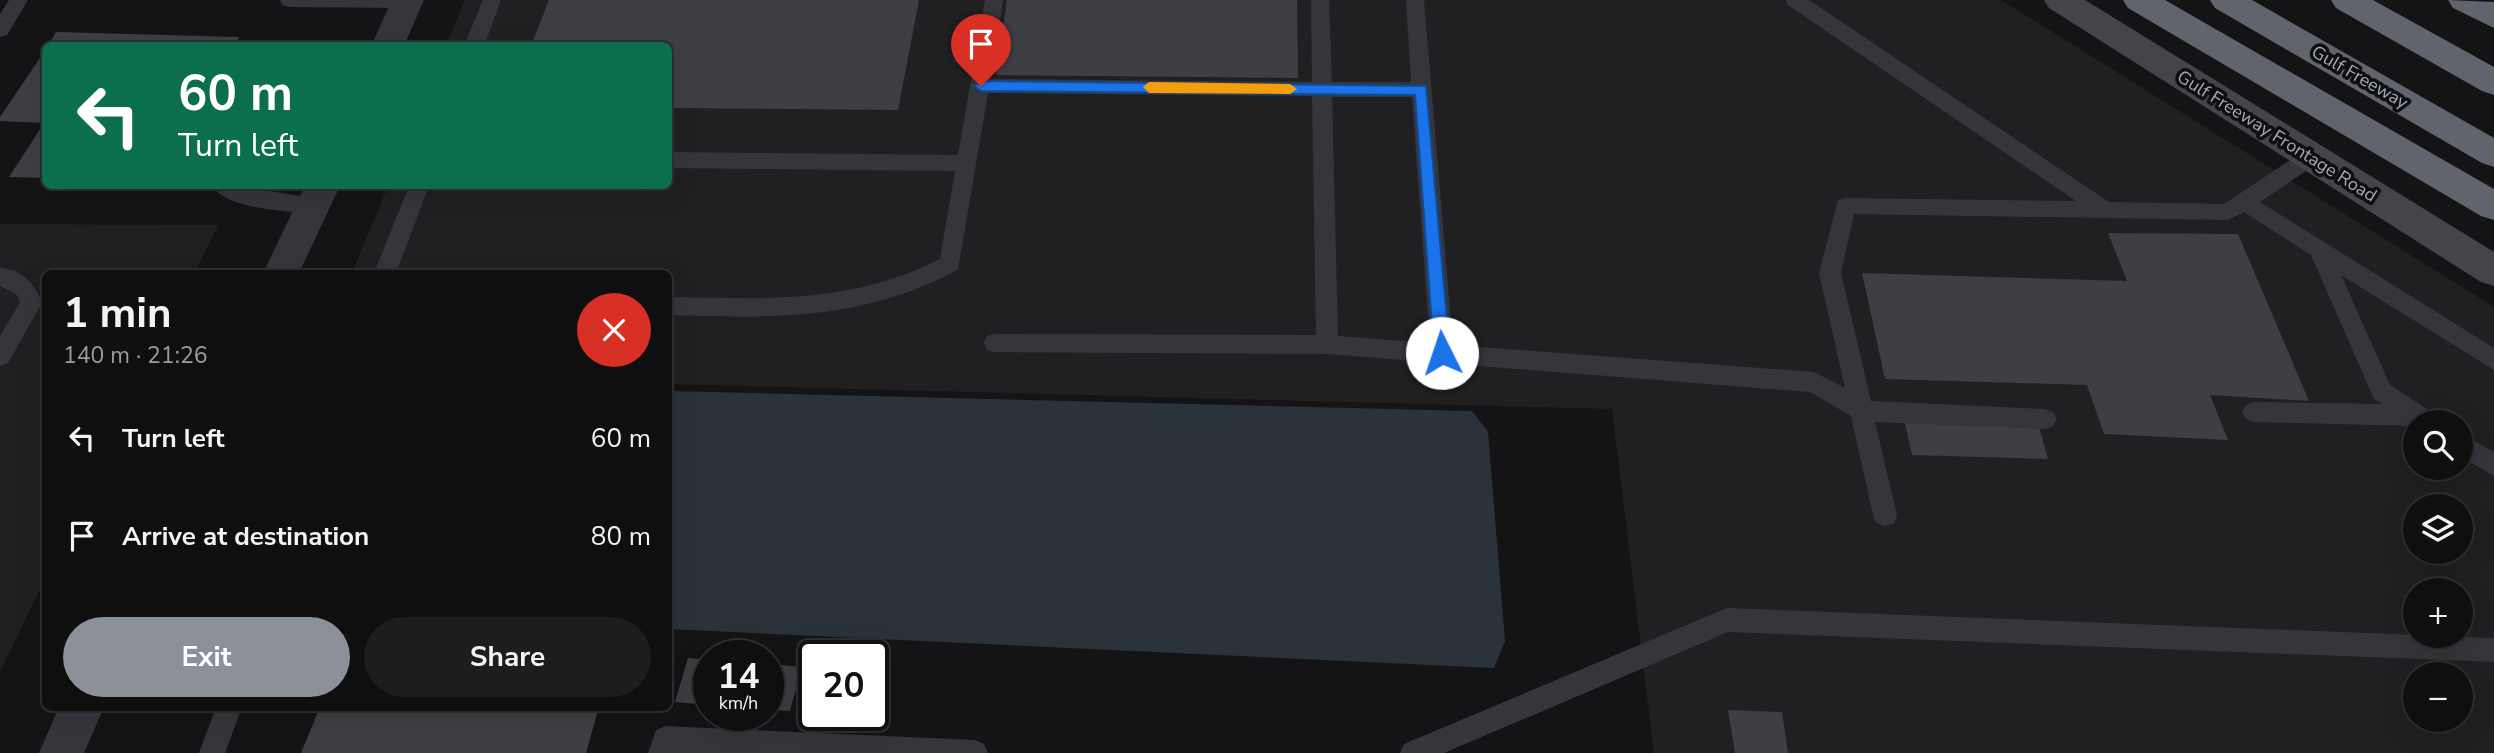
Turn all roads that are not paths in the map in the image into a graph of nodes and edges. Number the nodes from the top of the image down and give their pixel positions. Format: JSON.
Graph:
{"nodes":[{"id":1,"x":19,"y":0,"type":"edge"},
{"id":2,"x":289,"y":0,"type":"edge"},
{"id":3,"x":492,"y":0,"type":"edge"},
{"id":4,"x":994,"y":0,"type":"edge"},
{"id":5,"x":1320,"y":0,"type":"edge"},
{"id":6,"x":1415,"y":0,"type":"edge"},
{"id":7,"x":1795,"y":0,"type":"edge"},
{"id":8,"x":2060,"y":0,"type":"edge"},
{"id":9,"x":2139,"y":0,"type":"edge"},
{"id":10,"x":2226,"y":0,"type":"edge"},
{"id":11,"x":2347,"y":0,"type":"edge"},
{"id":12,"x":2464,"y":0,"type":"edge"},
{"id":13,"x":407,"y":1,"type":"edge"},
{"id":14,"x":2494,"y":16,"type":"edge"},
{"id":15,"x":0,"y":30,"type":"edge"},
{"id":16,"x":389,"y":42,"type":"edge"},
{"id":17,"x":476,"y":42,"type":"edge"},
{"id":18,"x":2494,"y":82,"type":"edge"},
{"id":19,"x":981,"y":86,"type":"junction"},
{"id":20,"x":1322,"y":89,"type":"junction"},
{"id":21,"x":1421,"y":90,"type":"junction"},
{"id":22,"x":2494,"y":154,"type":"edge"},
{"id":23,"x":2311,"y":157,"type":"junction"},
{"id":24,"x":672,"y":160,"type":"edge"},
{"id":25,"x":968,"y":163,"type":"junction"},
{"id":26,"x":228,"y":189,"type":"edge"},
{"id":27,"x":418,"y":189,"type":"edge"},
{"id":28,"x":317,"y":196,"type":"edge"},
{"id":29,"x":2244,"y":202,"type":"junction"},
{"id":30,"x":2494,"y":206,"type":"edge"},
{"id":31,"x":2105,"y":210,"type":"junction"},
{"id":32,"x":2320,"y":251,"type":"junction"},
{"id":33,"x":282,"y":270,"type":"edge"},
{"id":34,"x":386,"y":270,"type":"edge"},
{"id":35,"x":2494,"y":271,"type":"edge"},
{"id":36,"x":0,"y":277,"type":"edge"},
{"id":37,"x":672,"y":306,"type":"edge"},
{"id":38,"x":995,"y":344,"type":"dead end"},
{"id":39,"x":1327,"y":345,"type":"junction"},
{"id":40,"x":1442,"y":353,"type":"junction"},
{"id":41,"x":0,"y":356,"type":"edge"},
{"id":42,"x":2494,"y":360,"type":"edge"},
{"id":43,"x":2409,"y":410,"type":"edge"},
{"id":44,"x":1863,"y":411,"type":"junction"},
{"id":45,"x":2254,"y":412,"type":"dead end"},
{"id":46,"x":2403,"y":418,"type":"edge"},
{"id":47,"x":2045,"y":419,"type":"dead end"},
{"id":48,"x":2473,"y":451,"type":"edge"},
{"id":49,"x":2494,"y":465,"type":"edge"},
{"id":50,"x":1885,"y":515,"type":"dead end"},
{"id":51,"x":2494,"y":650,"type":"edge"},
{"id":52,"x":80,"y":711,"type":"edge"},
{"id":53,"x":228,"y":711,"type":"edge"},
{"id":54,"x":61,"y":753,"type":"edge"},
{"id":55,"x":212,"y":753,"type":"edge"},
{"id":56,"x":661,"y":753,"type":"edge"},
{"id":57,"x":975,"y":753,"type":"edge"},
{"id":58,"x":1413,"y":753,"type":"edge"}],
"edges":[{"from":1,"to":15,"type":"lane"},
{"from":2,"to":13,"type":"lane"},
{"from":3,"to":17,"type":"lane"},
{"from":4,"to":19,"type":"lane"},
{"from":5,"to":20,"type":"lane"},
{"from":6,"to":21,"type":"lane"},
{"from":7,"to":31,"type":"lane"},
{"from":8,"to":23,"type":"main road","name":"Gulf Freeway Frontage Road"},
{"from":9,"to":30,"type":"highway"},
{"from":10,"to":22,"type":"highway","name":"Gulf Freeway"},
{"from":11,"to":18,"type":"highway"},
{"from":12,"to":14,"type":"highway"},
{"from":13,"to":16,"type":"street"},
{"from":19,"to":20,"type":"lane"},
{"from":19,"to":25,"type":"lane"},
{"from":20,"to":21,"type":"lane"},
{"from":20,"to":39,"type":"lane"},
{"from":21,"to":40,"type":"lane"},
{"from":23,"to":29,"type":"lane"},
{"from":23,"to":35,"type":"main road","name":"Gulf Freeway Frontage Road"},
{"from":24,"to":25,"type":"lane"},
{"from":25,"to":37,"type":"lane"},
{"from":26,"to":28,"type":"lane"},
{"from":27,"to":34,"type":"lane"},
{"from":28,"to":33,"type":"street"},
{"from":29,"to":31,"type":"lane"},
{"from":29,"to":32,"type":"lane"},
{"from":31,"to":44,"type":"lane"},
{"from":32,"to":42,"type":"lane"},
{"from":32,"to":43,"type":"lane"},
{"from":36,"to":41,"type":"lane"},
{"from":38,"to":39,"type":"lane"},
{"from":39,"to":40,"type":"lane"},
{"from":40,"to":44,"type":"lane"},
{"from":44,"to":47,"type":"lane"},
{"from":44,"to":50,"type":"lane"},
{"from":45,"to":46,"type":"lane"},
{"from":48,"to":49,"type":"lane"},
{"from":51,"to":58,"type":"lane"},
{"from":52,"to":54,"type":"street"},
{"from":53,"to":55,"type":"lane"},
{"from":56,"to":57,"type":"lane"}]}
